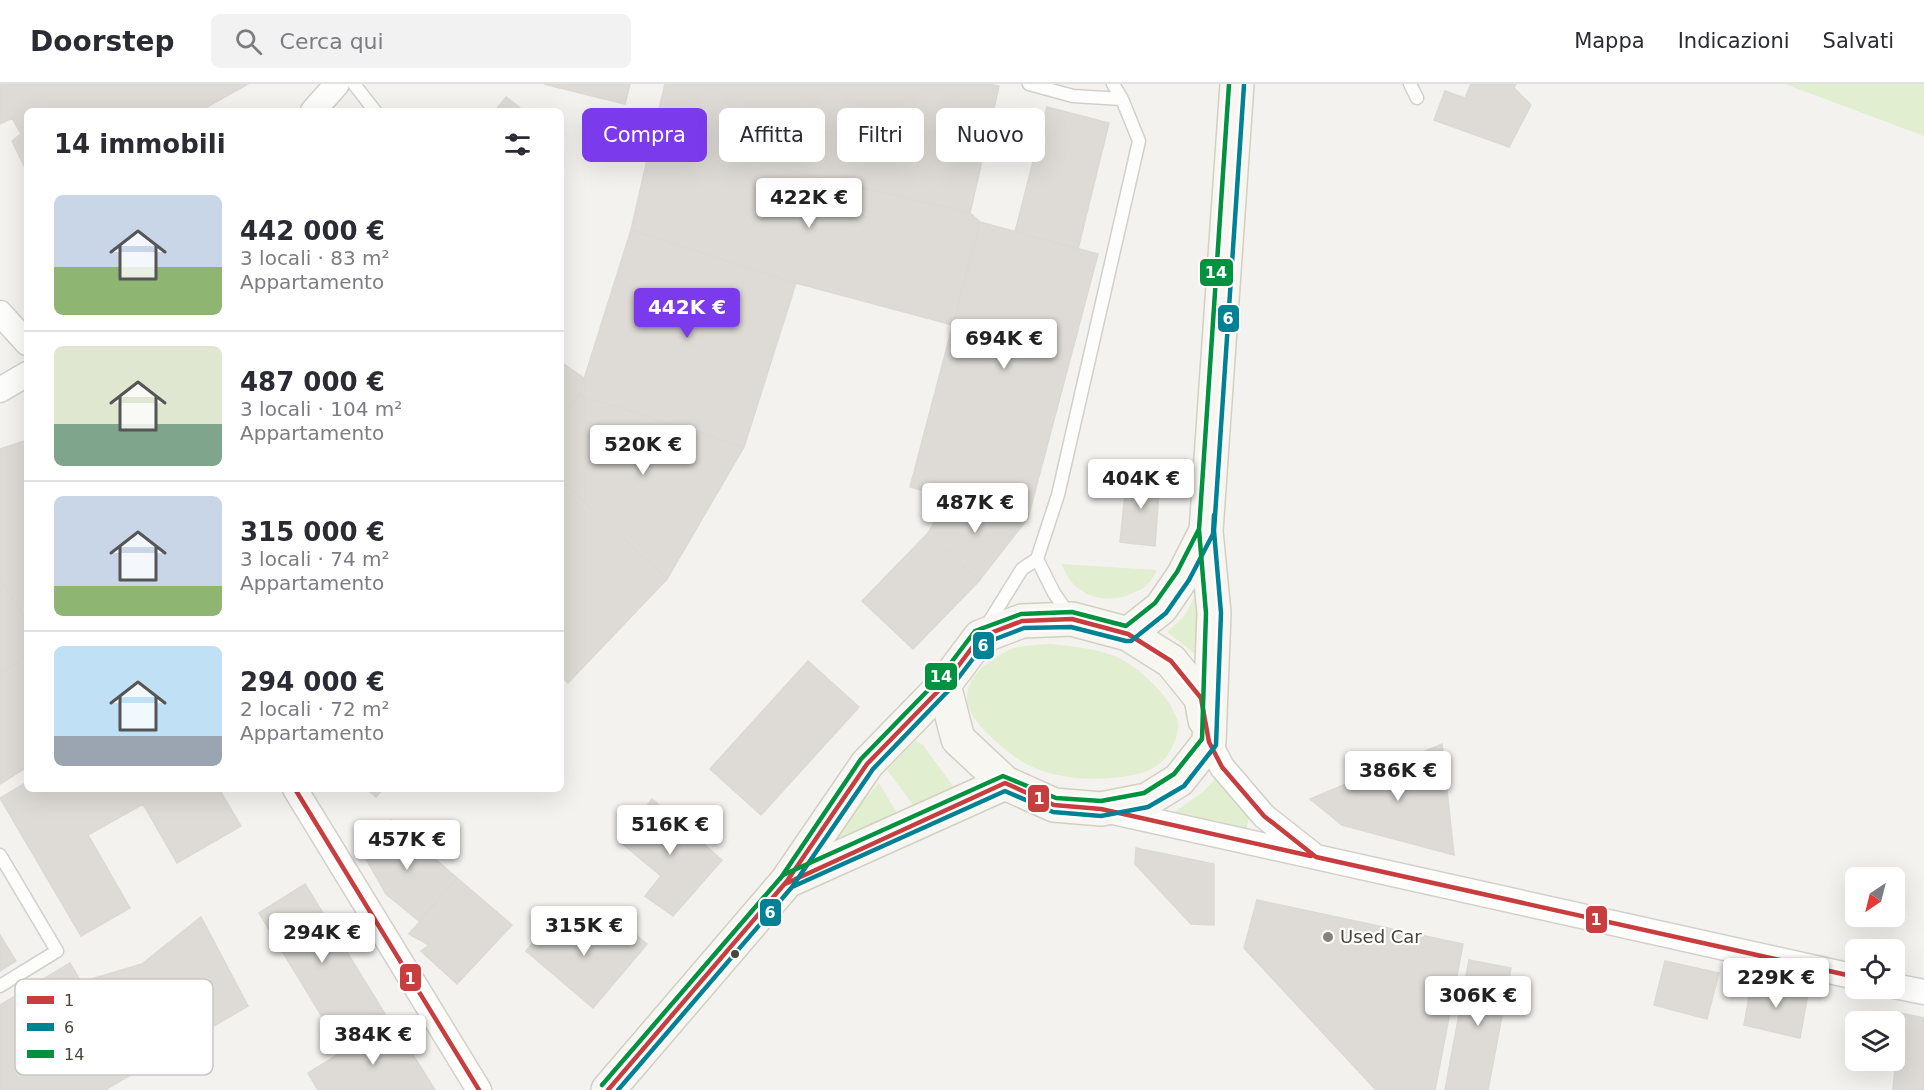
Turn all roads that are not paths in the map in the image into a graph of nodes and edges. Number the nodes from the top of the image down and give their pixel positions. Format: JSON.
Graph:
{"nodes":[{"id":1,"x":337,"y":84,"type":"edge"},
{"id":2,"x":354,"y":84,"type":"edge"},
{"id":3,"x":1029,"y":84,"type":"edge"},
{"id":4,"x":1113,"y":84,"type":"edge"},
{"id":5,"x":1237,"y":84,"type":"edge"},
{"id":6,"x":1410,"y":84,"type":"edge"},
{"id":7,"x":1417,"y":98,"type":"dead end"},
{"id":8,"x":1122,"y":99,"type":"junction"},
{"id":9,"x":316,"y":108,"type":"edge"},
{"id":10,"x":373,"y":108,"type":"edge"},
{"id":11,"x":0,"y":313,"type":"edge"},
{"id":12,"x":24,"y":341,"type":"edge"},
{"id":13,"x":24,"y":376,"type":"edge"},
{"id":14,"x":0,"y":390,"type":"edge"},
{"id":15,"x":1206,"y":531,"type":"junction"},
{"id":16,"x":1037,"y":559,"type":"junction"},
{"id":17,"x":1072,"y":619,"type":"junction"},
{"id":18,"x":1128,"y":634,"type":"junction"},
{"id":19,"x":980,"y":638,"type":"junction"},
{"id":20,"x":944,"y":685,"type":"junction"},
{"id":21,"x":1209,"y":742,"type":"junction"},
{"id":22,"x":1005,"y":783,"type":"junction"},
{"id":23,"x":297,"y":792,"type":"edge"},
{"id":24,"x":1101,"y":809,"type":"junction"},
{"id":25,"x":0,"y":855,"type":"edge"},
{"id":26,"x":1316,"y":857,"type":"junction"},
{"id":27,"x":787,"y":881,"type":"junction"},
{"id":28,"x":1845,"y":975,"type":"edge"},
{"id":29,"x":0,"y":986,"type":"edge"},
{"id":30,"x":1905,"y":988,"type":"edge"},
{"id":31,"x":1924,"y":992,"type":"edge"},
{"id":32,"x":479,"y":1090,"type":"edge"},
{"id":33,"x":608,"y":1090,"type":"edge"}],
"edges":[{"from":1,"to":9,"type":"street"},
{"from":2,"to":10,"type":"lane"},
{"from":3,"to":8,"type":"lane"},
{"from":4,"to":8,"type":"lane"},
{"from":5,"to":15,"type":"street"},
{"from":6,"to":7,"type":"lane"},
{"from":8,"to":16,"type":"lane"},
{"from":11,"to":12,"type":"street"},
{"from":13,"to":14,"type":"street"},
{"from":15,"to":18,"type":"street"},
{"from":15,"to":21,"type":"street"},
{"from":16,"to":17,"type":"lane"},
{"from":16,"to":19,"type":"lane"},
{"from":17,"to":18,"type":"street"},
{"from":17,"to":19,"type":"street"},
{"from":18,"to":21,"type":"street"},
{"from":19,"to":20,"type":"street"},
{"from":20,"to":22,"type":"street"},
{"from":20,"to":27,"type":"street"},
{"from":21,"to":24,"type":"street"},
{"from":21,"to":26,"type":"street"},
{"from":22,"to":24,"type":"street"},
{"from":22,"to":27,"type":"street"},
{"from":23,"to":32,"type":"street"},
{"from":24,"to":26,"type":"street"},
{"from":25,"to":29,"type":"lane"},
{"from":26,"to":28,"type":"street"},
{"from":27,"to":33,"type":"street"},
{"from":30,"to":31,"type":"street"}]}
